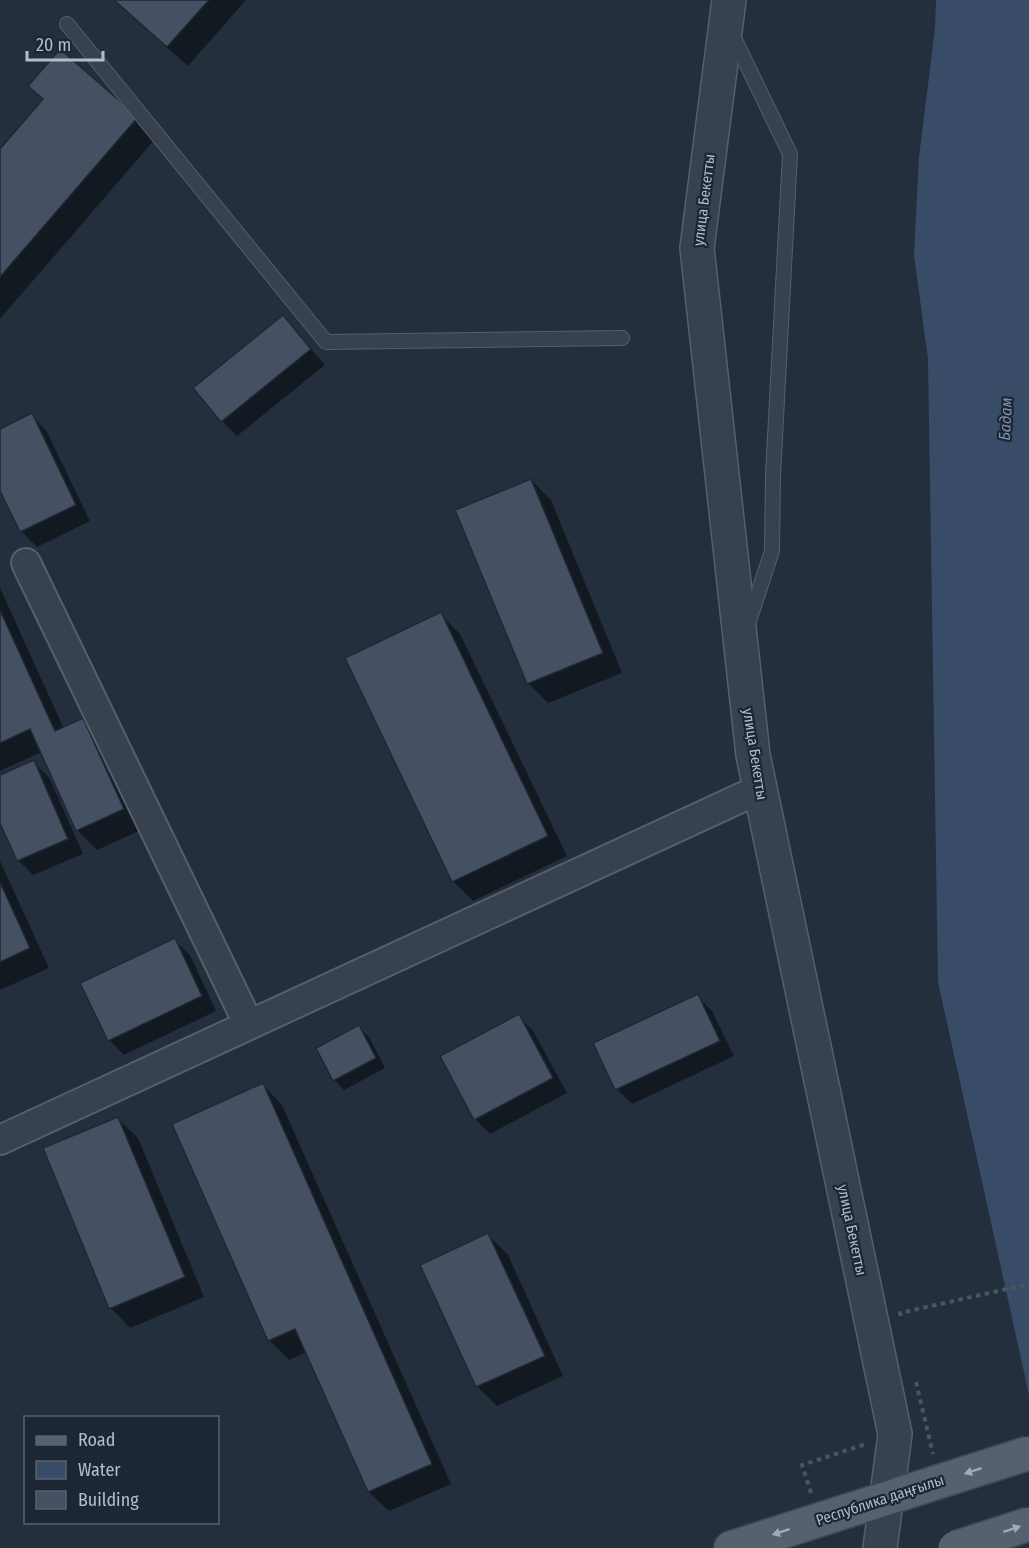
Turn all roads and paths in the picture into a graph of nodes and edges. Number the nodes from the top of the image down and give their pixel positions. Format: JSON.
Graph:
{"nodes":[{"id":1,"x":728,"y":11,"type":"edge"},
{"id":2,"x":66,"y":24,"type":"dead end"},
{"id":3,"x":622,"y":338,"type":"dead end"},
{"id":4,"x":26,"y":563,"type":"dead end"},
{"id":5,"x":741,"y":646,"type":"junction"},
{"id":6,"x":760,"y":789,"type":"junction"},
{"id":7,"x":249,"y":1025,"type":"junction"},
{"id":8,"x":0,"y":1140,"type":"edge"},
{"id":9,"x":1029,"y":1284,"type":"edge"},
{"id":10,"x":908,"y":1311,"type":"dead end"},
{"id":11,"x":926,"y":1424,"type":"dead end"},
{"id":12,"x":895,"y":1434,"type":"junction"},
{"id":13,"x":1029,"y":1452,"type":"edge"},
{"id":14,"x":891,"y":1497,"type":"junction"},
{"id":15,"x":820,"y":1520,"type":"junction"},
{"id":16,"x":1029,"y":1524,"type":"edge"},
{"id":17,"x":731,"y":1548,"type":"edge"},
{"id":18,"x":880,"y":1548,"type":"edge"},
{"id":19,"x":955,"y":1548,"type":"edge"}],
"edges":[{"from":1,"to":5,"type":"street","name":"улица Бекетты"},
{"from":1,"to":5,"type":"lane"},
{"from":2,"to":3,"type":"lane"},
{"from":4,"to":7,"type":"street"},
{"from":5,"to":6,"type":"street","name":"улица Бекетты"},
{"from":6,"to":7,"type":"street"},
{"from":6,"to":12,"type":"street","name":"улица Бекетты"},
{"from":7,"to":8,"type":"street"},
{"from":9,"to":10,"type":"path"},
{"from":11,"to":12,"type":"path"},
{"from":12,"to":14,"type":"street","name":"улица Бекетты"},
{"from":12,"to":15,"type":"path"},
{"from":13,"to":14,"type":"main road","name":"Республика даңғылы","one_way":true,"bridge":true},
{"from":14,"to":15,"type":"main road","name":"Республика даңғылы"},
{"from":14,"to":18,"type":"street","name":"улица Бекетты"},
{"from":15,"to":17,"type":"main road","name":"Республика даңғылы","one_way":true},
{"from":19,"to":16,"type":"main road","one_way":true,"bridge":true}]}
